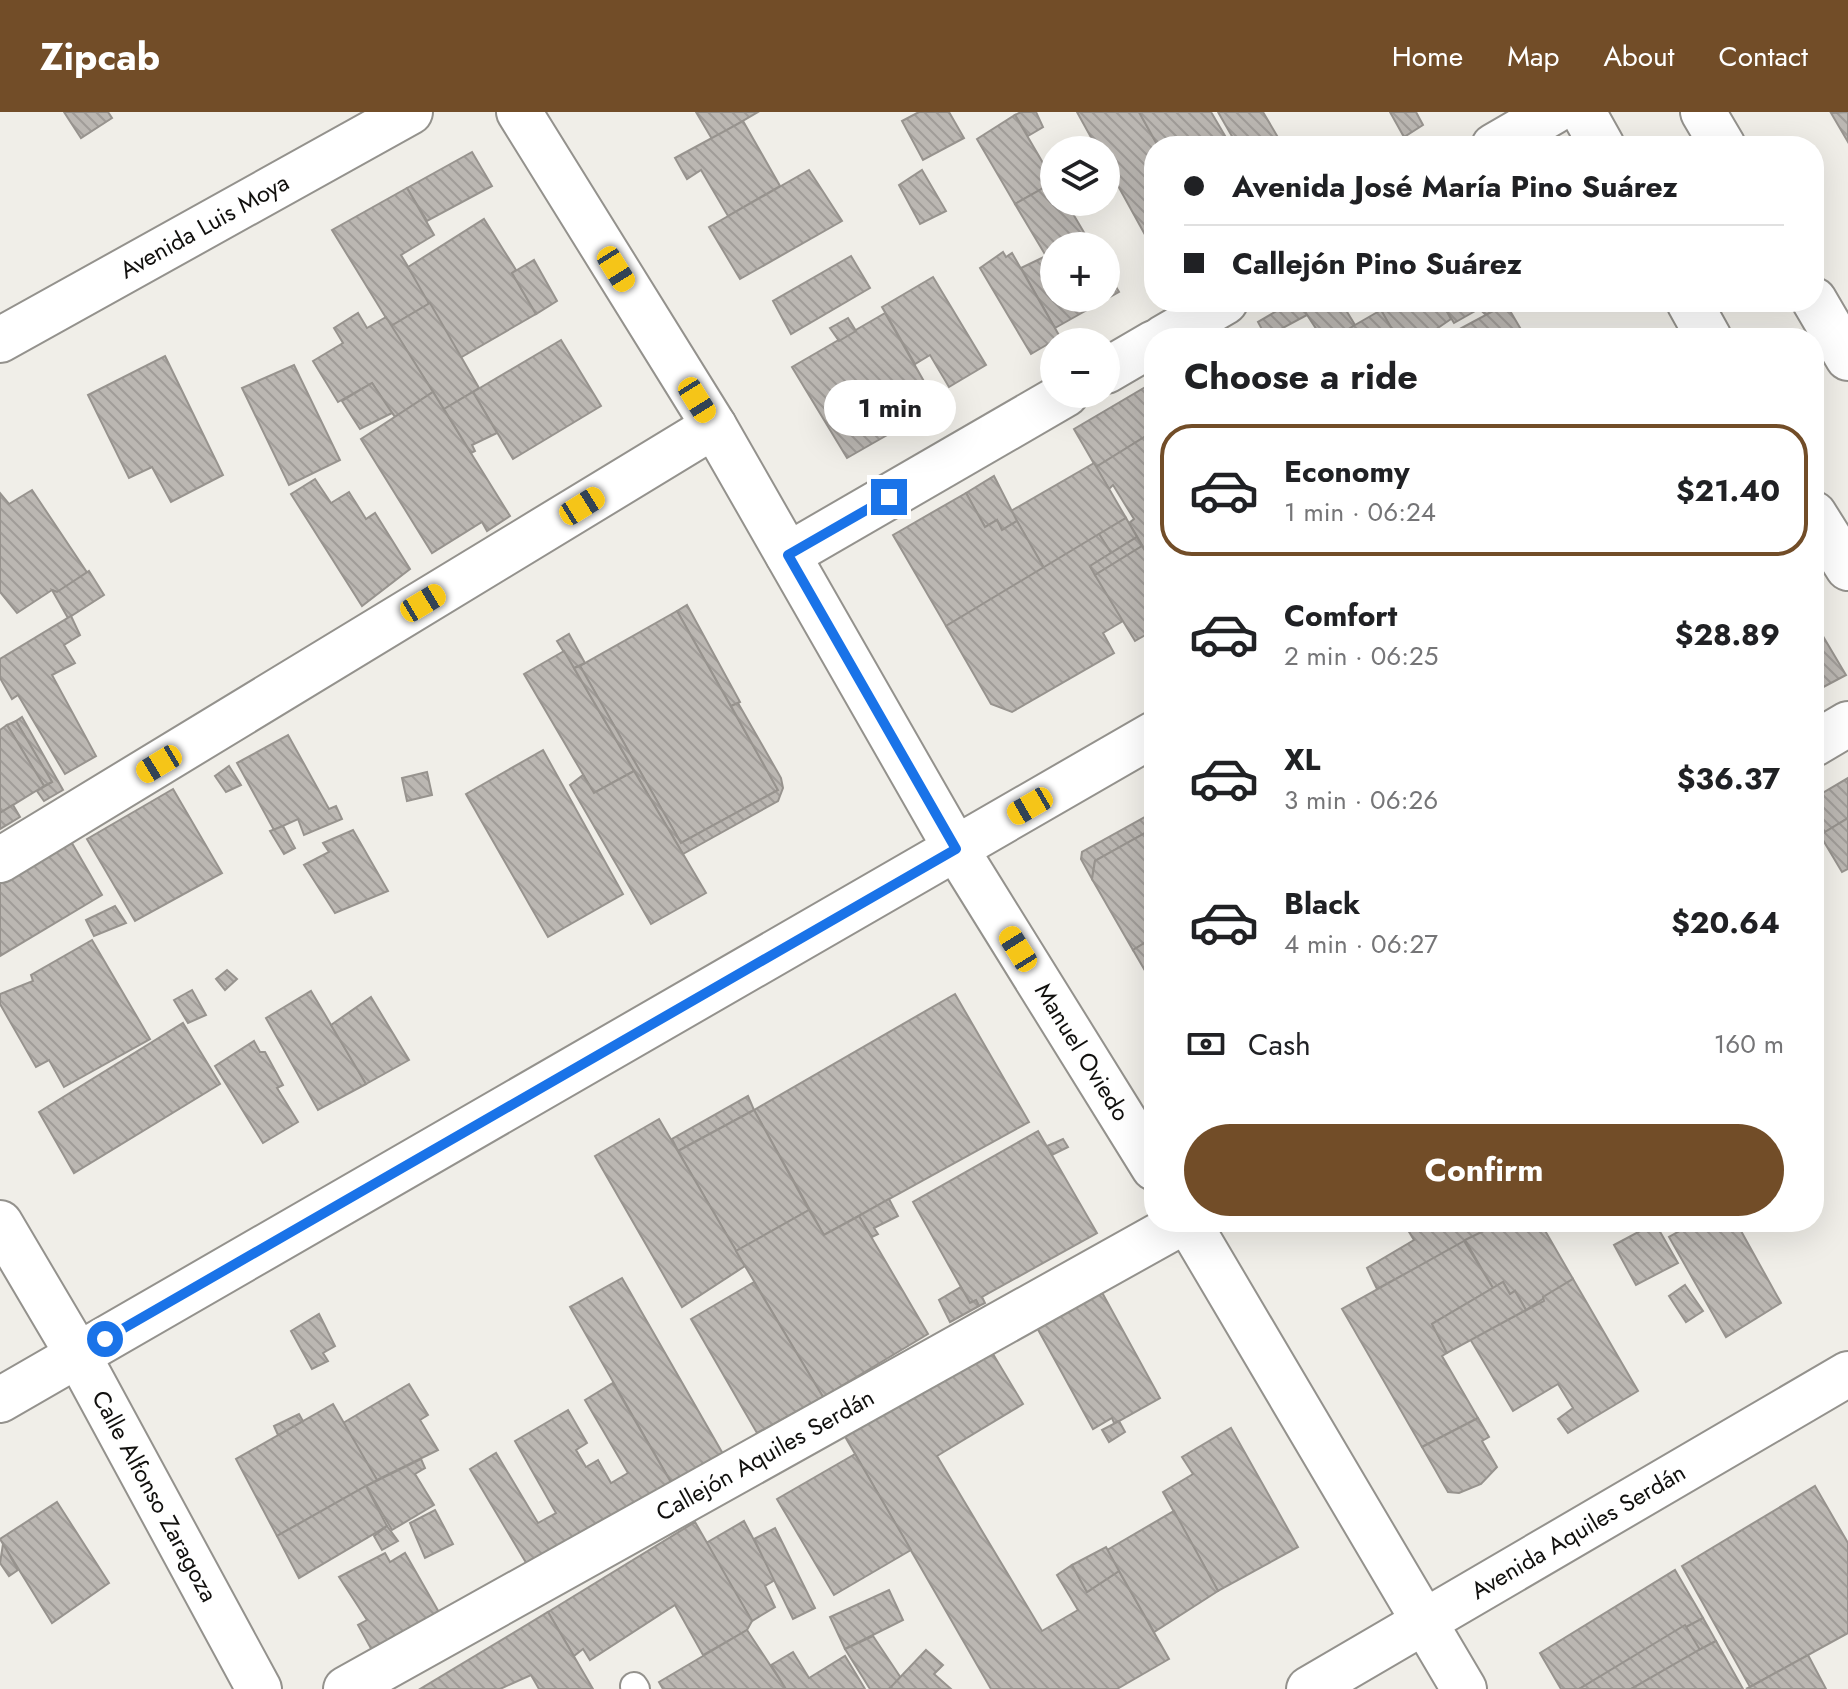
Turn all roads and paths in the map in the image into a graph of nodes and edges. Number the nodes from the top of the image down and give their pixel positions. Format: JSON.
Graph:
{"nodes":[{"id":1,"x":410,"y":112,"type":"edge"},
{"id":2,"x":519,"y":112,"type":"edge"},
{"id":3,"x":1553,"y":112,"type":"edge"},
{"id":4,"x":1583,"y":112,"type":"edge"},
{"id":5,"x":1703,"y":112,"type":"edge"},
{"id":6,"x":1511,"y":136,"type":"edge"},
{"id":7,"x":1596,"y":136,"type":"edge"},
{"id":8,"x":1717,"y":136,"type":"edge"},
{"id":9,"x":1208,"y":312,"type":"edge"},
{"id":10,"x":1180,"y":328,"type":"edge"},
{"id":11,"x":0,"y":340,"type":"edge"},
{"id":12,"x":1144,"y":349,"type":"edge"},
{"id":13,"x":1120,"y":363,"type":"edge"},
{"id":14,"x":1042,"y":408,"type":"edge"},
{"id":15,"x":714,"y":426,"type":"junction"},
{"id":16,"x":1824,"y":530,"type":"edge"},
{"id":17,"x":788,"y":555,"type":"junction"},
{"id":18,"x":1848,"y":568,"type":"edge"},
{"id":19,"x":1848,"y":724,"type":"edge"},
{"id":20,"x":1824,"y":738,"type":"edge"},
{"id":21,"x":1144,"y":740,"type":"edge"},
{"id":22,"x":956,"y":849,"type":"junction"},
{"id":23,"x":0,"y":860,"type":"edge"},
{"id":24,"x":1144,"y":1144,"type":"edge"},
{"id":25,"x":0,"y":1223,"type":"edge"},
{"id":26,"x":1168,"y":1232,"type":"edge"},
{"id":27,"x":1192,"y":1232,"type":"edge"},
{"id":28,"x":78,"y":1355,"type":"junction"},
{"id":29,"x":1848,"y":1374,"type":"edge"},
{"id":30,"x":0,"y":1400,"type":"edge"},
{"id":31,"x":1424,"y":1624,"type":"junction"},
{"id":32,"x":259,"y":1689,"type":"edge"},
{"id":33,"x":346,"y":1689,"type":"edge"},
{"id":34,"x":1309,"y":1689,"type":"edge"},
{"id":35,"x":1464,"y":1689,"type":"edge"}],
"edges":[{"from":1,"to":11,"type":"street","name":"Avenida Luis Moya"},
{"from":2,"to":15,"type":"street","name":"Manuel Oviedo"},
{"from":3,"to":6,"type":"street"},
{"from":4,"to":7,"type":"street"},
{"from":5,"to":8,"type":"street"},
{"from":9,"to":10,"type":"street"},
{"from":12,"to":13,"type":"street"},
{"from":14,"to":17,"type":"street"},
{"from":15,"to":17,"type":"street","name":"Manuel Oviedo"},
{"from":15,"to":23,"type":"street"},
{"from":16,"to":18,"type":"street"},
{"from":17,"to":22,"type":"street","name":"Manuel Oviedo"},
{"from":19,"to":20,"type":"street"},
{"from":21,"to":22,"type":"street"},
{"from":22,"to":24,"type":"street","name":"Manuel Oviedo"},
{"from":22,"to":28,"type":"street"},
{"from":25,"to":28,"type":"street","name":"Calle Alfonso Zaragoza"},
{"from":26,"to":33,"type":"street","name":"Callejón Aquiles Serdán"},
{"from":27,"to":31,"type":"street"},
{"from":28,"to":30,"type":"street"},
{"from":28,"to":32,"type":"street","name":"Calle Alfonso Zaragoza"},
{"from":29,"to":31,"type":"street","name":"Avenida Aquiles Serdán"},
{"from":31,"to":34,"type":"street","name":"Avenida Aquiles Serdán"},
{"from":31,"to":35,"type":"street"}]}
